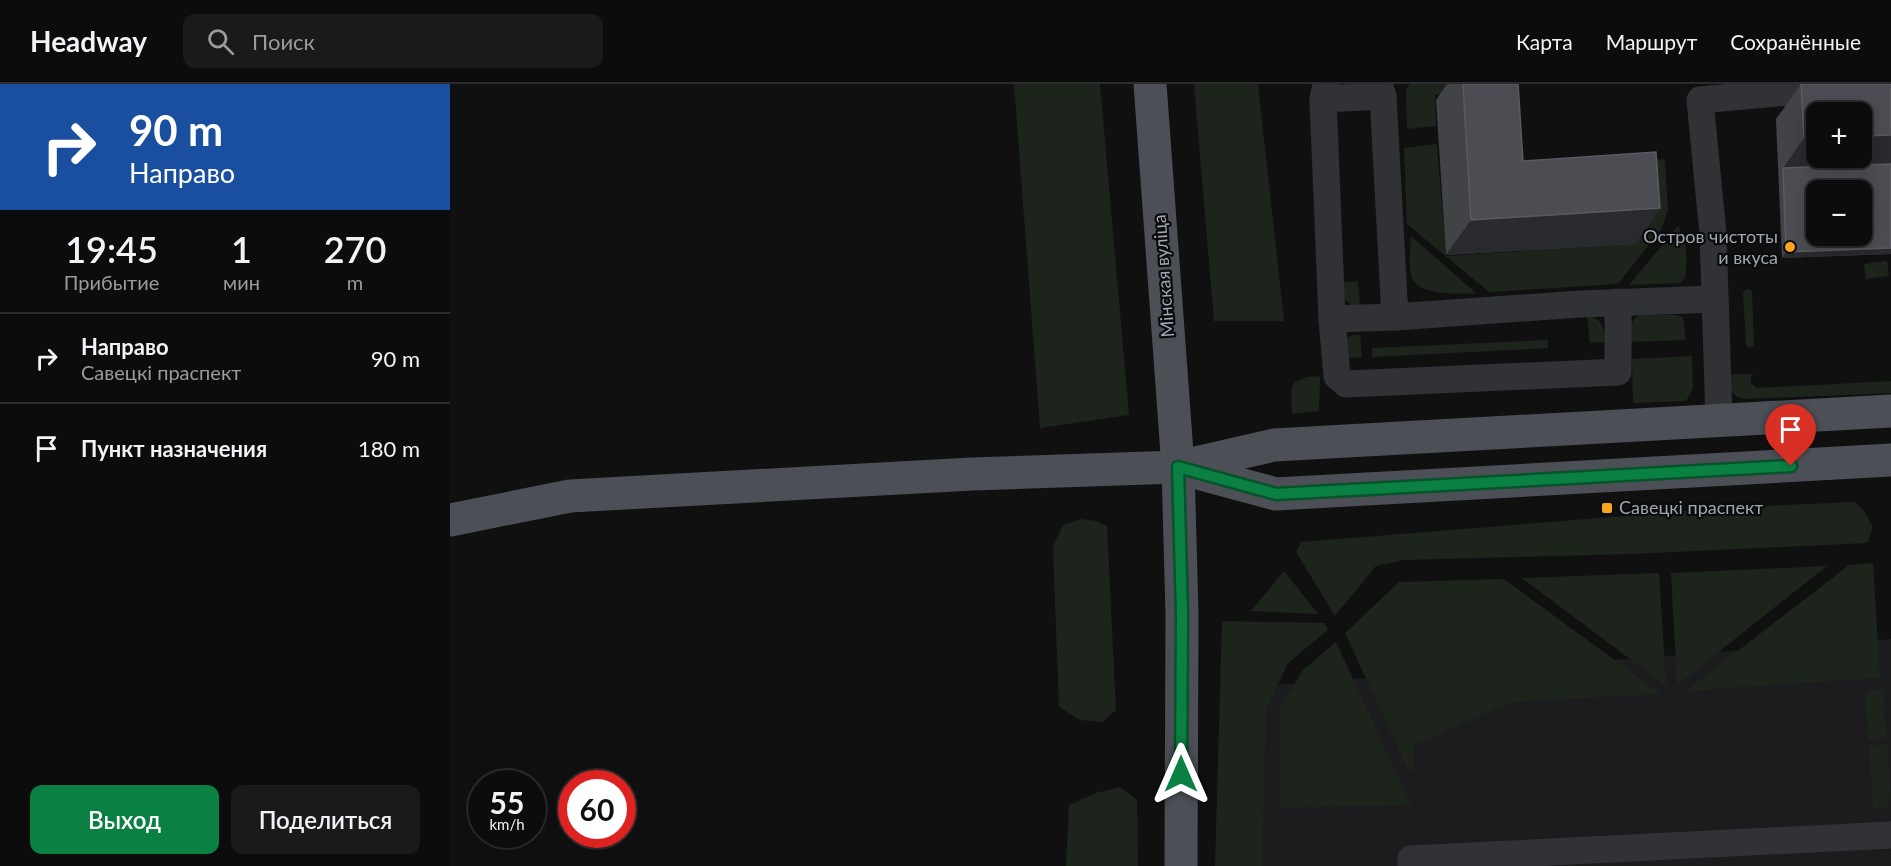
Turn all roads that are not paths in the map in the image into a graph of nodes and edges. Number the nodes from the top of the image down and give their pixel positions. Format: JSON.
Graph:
{"nodes":[{"id":1,"x":1150,"y":84,"type":"edge"},
{"id":2,"x":1797,"y":88,"type":"edge"},
{"id":3,"x":1381,"y":90,"type":"edge"},
{"id":4,"x":1891,"y":90,"type":"edge"},
{"id":5,"x":1324,"y":91,"type":"edge"},
{"id":6,"x":1714,"y":299,"type":"junction"},
{"id":7,"x":1618,"y":302,"type":"junction"},
{"id":8,"x":1395,"y":317,"type":"junction"},
{"id":9,"x":1332,"y":319,"type":"junction"},
{"id":10,"x":1891,"y":411,"type":"edge"},
{"id":11,"x":1719,"y":419,"type":"junction"},
{"id":12,"x":1891,"y":460,"type":"edge"},
{"id":13,"x":1178,"y":467,"type":"junction"},
{"id":14,"x":450,"y":520,"type":"edge"},
{"id":15,"x":1891,"y":835,"type":"edge"},
{"id":16,"x":1181,"y":866,"type":"edge"},
{"id":17,"x":1411,"y":866,"type":"edge"}],
"edges":[{"from":1,"to":13,"type":"main road","name":"Мінская вуліца"},
{"from":2,"to":4,"type":"street"},
{"from":2,"to":6,"type":"street"},
{"from":3,"to":5,"type":"street"},
{"from":3,"to":8,"type":"street"},
{"from":5,"to":9,"type":"street"},
{"from":6,"to":7,"type":"street"},
{"from":6,"to":11,"type":"street"},
{"from":7,"to":8,"type":"street"},
{"from":7,"to":9,"type":"street"},
{"from":8,"to":9,"type":"street"},
{"from":10,"to":11,"type":"main road"},
{"from":11,"to":13,"type":"main road"},
{"from":12,"to":13,"type":"main road"},
{"from":13,"to":14,"type":"main road"},
{"from":13,"to":16,"type":"main road","name":"Мінская вуліца"},
{"from":15,"to":17,"type":"street"}]}
